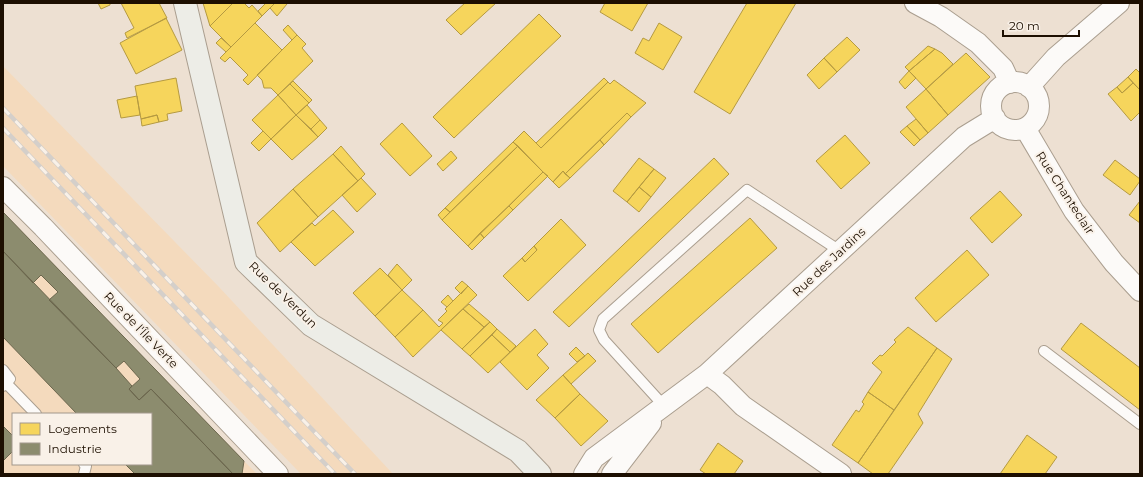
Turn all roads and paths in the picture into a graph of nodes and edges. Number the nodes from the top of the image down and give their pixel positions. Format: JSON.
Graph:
{"nodes":[{"id":1,"x":185,"y":3,"type":"edge"},
{"id":2,"x":915,"y":3,"type":"edge"},
{"id":3,"x":1119,"y":3,"type":"edge"},
{"id":4,"x":1020,"y":85,"type":"junction"},
{"id":5,"x":994,"y":118,"type":"junction"},
{"id":6,"x":1025,"y":128,"type":"junction"},
{"id":7,"x":3,"y":187,"type":"edge"},
{"id":8,"x":840,"y":251,"type":"junction"},
{"id":9,"x":1140,"y":291,"type":"edge"},
{"id":10,"x":1044,"y":351,"type":"dead end"},
{"id":11,"x":3,"y":370,"type":"edge"},
{"id":12,"x":707,"y":374,"type":"junction"},
{"id":13,"x":4,"y":385,"type":"edge"},
{"id":14,"x":664,"y":406,"type":"junction"},
{"id":15,"x":35,"y":413,"type":"edge"},
{"id":16,"x":1140,"y":424,"type":"edge"},
{"id":17,"x":278,"y":474,"type":"edge"},
{"id":18,"x":540,"y":474,"type":"edge"},
{"id":19,"x":584,"y":474,"type":"edge"},
{"id":20,"x":612,"y":474,"type":"edge"},
{"id":21,"x":841,"y":474,"type":"edge"}],
"edges":[{"from":1,"to":18,"type":"main road","name":"Rue de Verdun"},
{"from":2,"to":4,"type":"street"},
{"from":3,"to":4,"type":"street"},
{"from":4,"to":5,"type":"street"},
{"from":4,"to":6,"type":"street"},
{"from":5,"to":6,"type":"street"},
{"from":5,"to":8,"type":"street","name":"Rue des Jardins"},
{"from":6,"to":9,"type":"street","name":"Rue Chanteclair"},
{"from":7,"to":17,"type":"street","name":"Rue de l'Île Verte"},
{"from":8,"to":12,"type":"street","name":"Rue des Jardins"},
{"from":8,"to":14,"type":"lane"},
{"from":10,"to":16,"type":"lane"},
{"from":11,"to":13,"type":"lane"},
{"from":12,"to":14,"type":"street","name":"Rue des Jardins"},
{"from":12,"to":21,"type":"street"},
{"from":13,"to":15,"type":"lane"},
{"from":14,"to":19,"type":"street","name":"Rue des Jardins"},
{"from":14,"to":20,"type":"street","name":"Rue des Jardins"}]}
